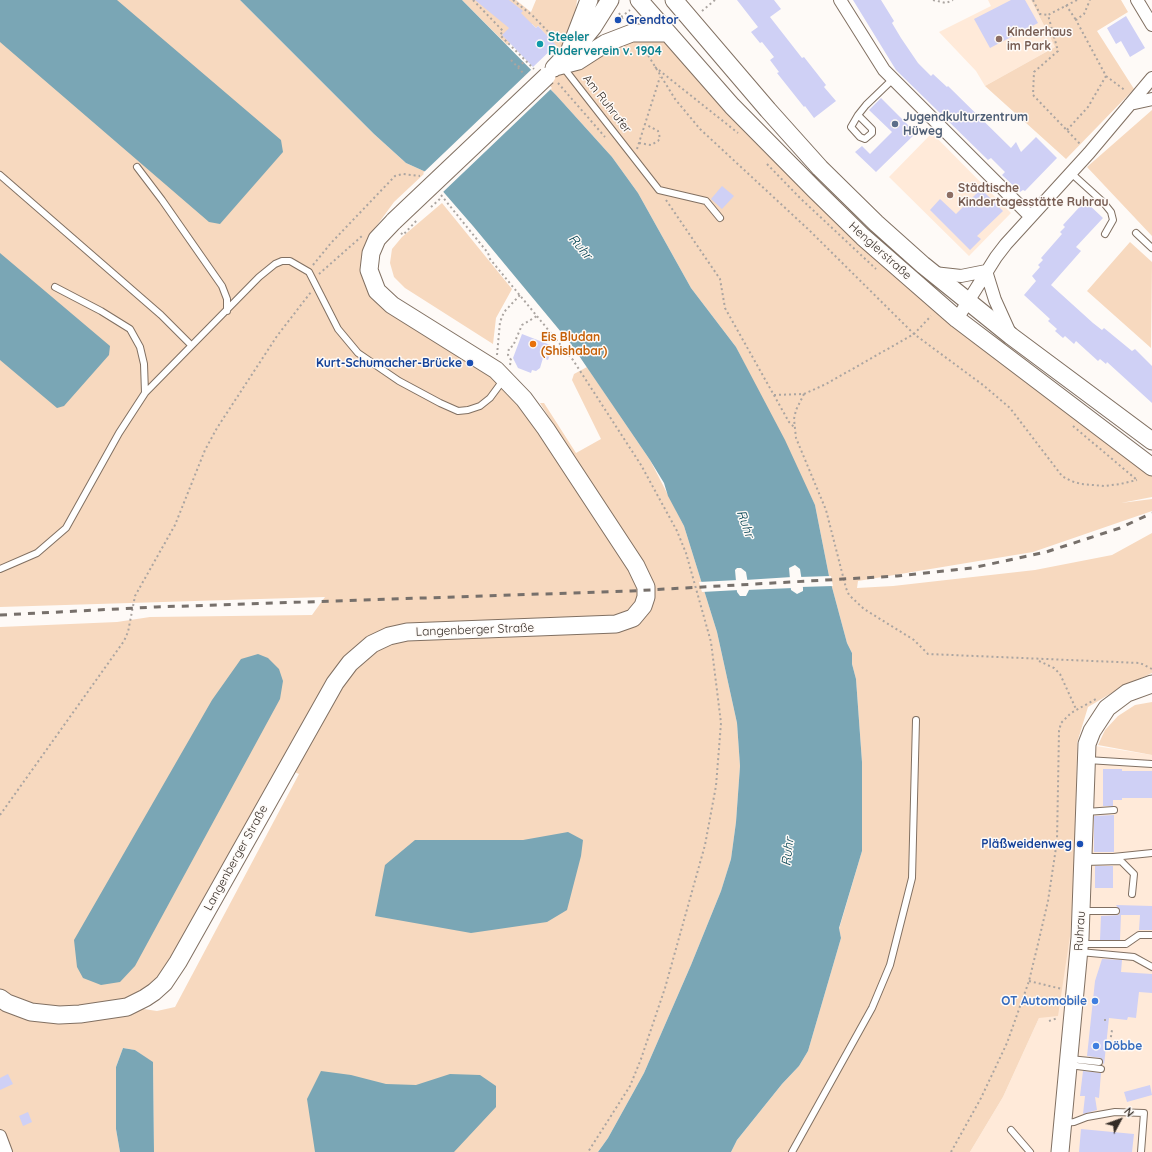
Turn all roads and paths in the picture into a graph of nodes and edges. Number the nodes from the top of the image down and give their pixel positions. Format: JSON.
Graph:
{"nodes":[{"id":1,"x":473,"y":0,"type":"edge"},
{"id":2,"x":513,"y":0,"type":"edge"},
{"id":3,"x":639,"y":0,"type":"edge"},
{"id":4,"x":674,"y":0,"type":"edge"},
{"id":5,"x":715,"y":0,"type":"edge"},
{"id":6,"x":840,"y":0,"type":"edge"},
{"id":7,"x":933,"y":0,"type":"edge"},
{"id":8,"x":953,"y":0,"type":"edge"},
{"id":9,"x":1033,"y":0,"type":"edge"},
{"id":10,"x":1077,"y":0,"type":"edge"},
{"id":11,"x":1090,"y":0,"type":"edge"},
{"id":12,"x":1137,"y":0,"type":"edge"},
{"id":13,"x":585,"y":5,"type":"edge"},
{"id":14,"x":1066,"y":5,"type":"junction"},
{"id":15,"x":614,"y":6,"type":"edge"},
{"id":16,"x":1048,"y":15,"type":"junction"},
{"id":17,"x":691,"y":19,"type":"junction"},
{"id":18,"x":1076,"y":20,"type":"junction"},
{"id":19,"x":1152,"y":25,"type":"edge"},
{"id":20,"x":550,"y":28,"type":"dead end"},
{"id":21,"x":547,"y":31,"type":"junction"},
{"id":22,"x":667,"y":33,"type":"junction"},
{"id":23,"x":637,"y":39,"type":"junction"},
{"id":24,"x":511,"y":60,"type":"dead end"},
{"id":25,"x":525,"y":61,"type":"junction"},
{"id":26,"x":554,"y":64,"type":"junction"},
{"id":27,"x":654,"y":66,"type":"junction"},
{"id":28,"x":518,"y":67,"type":"junction"},
{"id":29,"x":525,"y":74,"type":"dead end"},
{"id":30,"x":1106,"y":76,"type":"junction"},
{"id":31,"x":660,"y":77,"type":"junction"},
{"id":32,"x":893,"y":79,"type":"junction"},
{"id":33,"x":1151,"y":80,"type":"edge"},
{"id":34,"x":1152,"y":99,"type":"edge"},
{"id":35,"x":1132,"y":101,"type":"junction"},
{"id":36,"x":858,"y":115,"type":"dead end"},
{"id":37,"x":645,"y":124,"type":"junction"},
{"id":38,"x":1067,"y":130,"type":"junction"},
{"id":39,"x":742,"y":137,"type":"dead end"},
{"id":40,"x":608,"y":140,"type":"dead end"},
{"id":41,"x":639,"y":143,"type":"junction"},
{"id":42,"x":1089,"y":153,"type":"junction"},
{"id":43,"x":635,"y":157,"type":"junction"},
{"id":44,"x":137,"y":166,"type":"dead end"},
{"id":45,"x":1070,"y":173,"type":"junction"},
{"id":46,"x":0,"y":175,"type":"edge"},
{"id":47,"x":420,"y":176,"type":"dead end"},
{"id":48,"x":659,"y":190,"type":"junction"},
{"id":49,"x":441,"y":195,"type":"dead end"},
{"id":50,"x":1030,"y":216,"type":"junction"},
{"id":51,"x":720,"y":218,"type":"dead end"},
{"id":52,"x":414,"y":225,"type":"dead end"},
{"id":53,"x":396,"y":226,"type":"junction"},
{"id":54,"x":365,"y":234,"type":"dead end"},
{"id":55,"x":1105,"y":234,"type":"dead end"},
{"id":56,"x":1136,"y":234,"type":"dead end"},
{"id":57,"x":1152,"y":248,"type":"edge"},
{"id":58,"x":986,"y":271,"type":"junction"},
{"id":59,"x":309,"y":272,"type":"junction"},
{"id":60,"x":934,"y":273,"type":"junction"},
{"id":61,"x":316,"y":286,"type":"junction"},
{"id":62,"x":55,"y":287,"type":"dead end"},
{"id":63,"x":520,"y":295,"type":"junction"},
{"id":64,"x":969,"y":302,"type":"junction"},
{"id":65,"x":227,"y":310,"type":"junction"},
{"id":66,"x":536,"y":316,"type":"junction"},
{"id":67,"x":957,"y":318,"type":"junction"},
{"id":68,"x":914,"y":334,"type":"junction"},
{"id":69,"x":1012,"y":336,"type":"junction"},
{"id":70,"x":191,"y":345,"type":"junction"},
{"id":71,"x":510,"y":348,"type":"dead end"},
{"id":72,"x":500,"y":374,"type":"junction"},
{"id":73,"x":145,"y":393,"type":"junction"},
{"id":74,"x":804,"y":394,"type":"junction"},
{"id":75,"x":774,"y":395,"type":"junction"},
{"id":76,"x":1073,"y":426,"type":"dead end"},
{"id":77,"x":794,"y":427,"type":"junction"},
{"id":78,"x":1152,"y":441,"type":"edge"},
{"id":79,"x":1150,"y":465,"type":"edge"},
{"id":80,"x":0,"y":569,"type":"edge"},
{"id":81,"x":1038,"y":660,"type":"junction"},
{"id":82,"x":1152,"y":669,"type":"edge"},
{"id":83,"x":1152,"y":684,"type":"edge"},
{"id":84,"x":1152,"y":696,"type":"edge"},
{"id":85,"x":1103,"y":714,"type":"junction"},
{"id":86,"x":916,"y":720,"type":"dead end"},
{"id":87,"x":1086,"y":760,"type":"junction"},
{"id":88,"x":1152,"y":764,"type":"edge"},
{"id":89,"x":1114,"y":810,"type":"dead end"},
{"id":90,"x":1085,"y":812,"type":"junction"},
{"id":91,"x":0,"y":815,"type":"edge"},
{"id":92,"x":1152,"y":853,"type":"edge"},
{"id":93,"x":1084,"y":860,"type":"junction"},
{"id":94,"x":1132,"y":894,"type":"dead end"},
{"id":95,"x":1081,"y":911,"type":"junction"},
{"id":96,"x":1116,"y":911,"type":"dead end"},
{"id":97,"x":1152,"y":935,"type":"edge"},
{"id":98,"x":1079,"y":948,"type":"junction"},
{"id":99,"x":1152,"y":967,"type":"edge"},
{"id":100,"x":1029,"y":981,"type":"junction"},
{"id":101,"x":1074,"y":992,"type":"junction"},
{"id":102,"x":0,"y":998,"type":"edge"},
{"id":103,"x":1105,"y":1018,"type":"dead end"},
{"id":104,"x":1105,"y":1021,"type":"dead end"},
{"id":105,"x":1112,"y":1030,"type":"dead end"},
{"id":106,"x":1106,"y":1042,"type":"dead end"},
{"id":107,"x":1068,"y":1062,"type":"junction"},
{"id":108,"x":1099,"y":1062,"type":"dead end"},
{"id":109,"x":1101,"y":1069,"type":"dead end"},
{"id":110,"x":1063,"y":1123,"type":"junction"},
{"id":111,"x":1012,"y":1130,"type":"dead end"},
{"id":112,"x":0,"y":1136,"type":"edge"},
{"id":113,"x":6,"y":1152,"type":"edge"},
{"id":114,"x":588,"y":1152,"type":"edge"},
{"id":115,"x":792,"y":1152,"type":"edge"},
{"id":116,"x":951,"y":1152,"type":"edge"},
{"id":117,"x":1030,"y":1152,"type":"edge"},
{"id":118,"x":1060,"y":1152,"type":"edge"},
{"id":119,"x":1141,"y":1152,"type":"edge"}],
"edges":[{"from":1,"to":25,"type":"path"},
{"from":2,"to":21,"type":"path"},
{"from":3,"to":22,"type":"main road","name":"Henglerstraße"},
{"from":4,"to":17,"type":"main road","name":"Henglerstraße"},
{"from":5,"to":17,"type":"path"},
{"from":6,"to":32,"type":"street"},
{"from":7,"to":8,"type":"path"},
{"from":9,"to":16,"type":"path"},
{"from":10,"to":14,"type":"path"},
{"from":11,"to":18,"type":"path"},
{"from":12,"to":19,"type":"street"},
{"from":13,"to":26,"type":"main road"},
{"from":14,"to":16,"type":"path"},
{"from":14,"to":18,"type":"path"},
{"from":15,"to":23,"type":"path"},
{"from":15,"to":26,"type":"main road"},
{"from":16,"to":38,"type":"path"},
{"from":17,"to":60,"type":"main road","name":"Henglerstraße"},
{"from":18,"to":30,"type":"path"},
{"from":20,"to":21,"type":"path"},
{"from":21,"to":26,"type":"path"},
{"from":22,"to":23,"type":"main road"},
{"from":22,"to":67,"type":"main road","name":"Henglerstraße"},
{"from":23,"to":26,"type":"main road"},
{"from":23,"to":27,"type":"path"},
{"from":24,"to":28,"type":"path"},
{"from":25,"to":26,"type":"path"},
{"from":25,"to":28,"type":"path"},
{"from":26,"to":40,"type":"path"},
{"from":26,"to":43,"type":"lane","name":"Am Ruhrufer"},
{"from":26,"to":53,"type":"main road","bridge":true},
{"from":27,"to":31,"type":"path"},
{"from":27,"to":39,"type":"path"},
{"from":28,"to":29,"type":"path"},
{"from":30,"to":35,"type":"path"},
{"from":30,"to":38,"type":"path"},
{"from":31,"to":37,"type":"path"},
{"from":31,"to":68,"type":"path"},
{"from":32,"to":36,"type":"lane"},
{"from":32,"to":50,"type":"street"},
{"from":33,"to":35,"type":"street"},
{"from":34,"to":35,"type":"street"},
{"from":35,"to":42,"type":"street"},
{"from":37,"to":41,"type":"path"},
{"from":37,"to":41,"type":"path"},
{"from":38,"to":42,"type":"path"},
{"from":41,"to":43,"type":"path"},
{"from":42,"to":45,"type":"street"},
{"from":43,"to":48,"type":"lane","name":"Am Ruhrufer"},
{"from":44,"to":65,"type":"lane"},
{"from":45,"to":50,"type":"street"},
{"from":45,"to":55,"type":"lane"},
{"from":46,"to":70,"type":"lane"},
{"from":47,"to":59,"type":"path"},
{"from":48,"to":51,"type":"lane"},
{"from":48,"to":75,"type":"path"},
{"from":49,"to":63,"type":"path"},
{"from":50,"to":58,"type":"street"},
{"from":52,"to":53,"type":"path"},
{"from":53,"to":72,"type":"main road","name":"Langenberger Straße"},
{"from":54,"to":61,"type":"path"},
{"from":56,"to":57,"type":"lane"},
{"from":58,"to":60,"type":"street"},
{"from":58,"to":64,"type":"street"},
{"from":58,"to":69,"type":"street"},
{"from":59,"to":61,"type":"lane"},
{"from":59,"to":65,"type":"lane"},
{"from":60,"to":64,"type":"main road","name":"Henglerstraße"},
{"from":61,"to":72,"type":"lane"},
{"from":61,"to":91,"type":"path"},
{"from":62,"to":73,"type":"lane"},
{"from":63,"to":66,"type":"path"},
{"from":63,"to":72,"type":"path"},
{"from":64,"to":67,"type":"street"},
{"from":64,"to":69,"type":"main road","name":"Henglerstraße"},
{"from":65,"to":70,"type":"lane"},
{"from":66,"to":71,"type":"path"},
{"from":66,"to":114,"type":"path"},
{"from":67,"to":79,"type":"main road","name":"Henglerstraße"},
{"from":68,"to":74,"type":"path"},
{"from":68,"to":76,"type":"path"},
{"from":69,"to":78,"type":"main road","name":"Henglerstraße"},
{"from":70,"to":73,"type":"lane"},
{"from":72,"to":102,"type":"main road","name":"Langenberger Straße"},
{"from":73,"to":80,"type":"lane"},
{"from":74,"to":75,"type":"path"},
{"from":74,"to":77,"type":"path"},
{"from":75,"to":77,"type":"path"},
{"from":77,"to":81,"type":"path"},
{"from":81,"to":82,"type":"path"},
{"from":81,"to":100,"type":"path"},
{"from":83,"to":85,"type":"main road","name":"Ruhrau"},
{"from":84,"to":85,"type":"main road"},
{"from":85,"to":87,"type":"main road","name":"Ruhrau"},
{"from":86,"to":115,"type":"lane"},
{"from":87,"to":88,"type":"lane"},
{"from":87,"to":90,"type":"main road","name":"Ruhrau"},
{"from":89,"to":90,"type":"lane"},
{"from":90,"to":93,"type":"main road","name":"Ruhrau"},
{"from":92,"to":93,"type":"lane"},
{"from":93,"to":94,"type":"lane"},
{"from":93,"to":95,"type":"main road","name":"Ruhrau"},
{"from":95,"to":96,"type":"lane"},
{"from":95,"to":98,"type":"main road","name":"Ruhrau"},
{"from":97,"to":98,"type":"lane"},
{"from":98,"to":99,"type":"lane"},
{"from":98,"to":101,"type":"main road","name":"Ruhrau"},
{"from":100,"to":101,"type":"path"},
{"from":100,"to":116,"type":"path"},
{"from":101,"to":107,"type":"main road","name":"Ruhrau"},
{"from":103,"to":104,"type":"path"},
{"from":105,"to":106,"type":"path"},
{"from":107,"to":108,"type":"lane"},
{"from":107,"to":109,"type":"lane"},
{"from":107,"to":110,"type":"main road","name":"Ruhrau"},
{"from":110,"to":118,"type":"main road","name":"Ruhrau"},
{"from":110,"to":119,"type":"lane"},
{"from":111,"to":117,"type":"lane"},
{"from":112,"to":113,"type":"street"}]}
